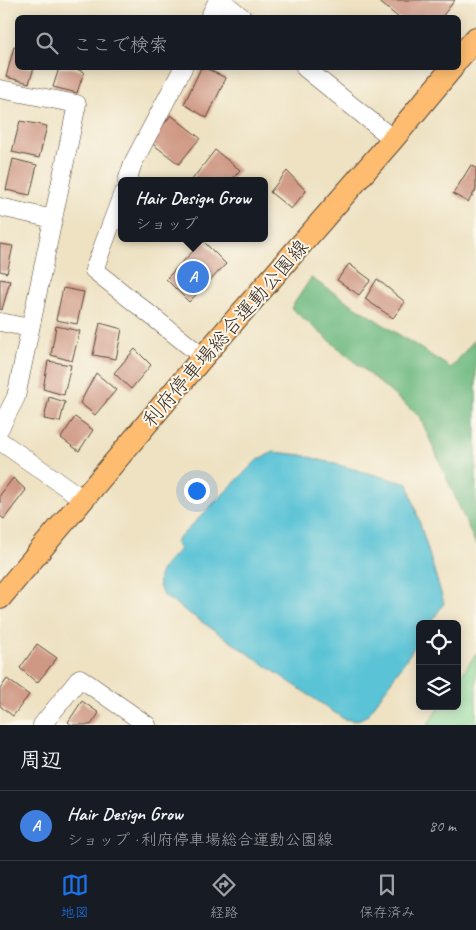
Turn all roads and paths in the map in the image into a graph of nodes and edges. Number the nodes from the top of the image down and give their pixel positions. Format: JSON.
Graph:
{"nodes":[{"id":1,"x":220,"y":0,"type":"edge"},
{"id":2,"x":211,"y":15,"type":"edge"},
{"id":3,"x":239,"y":15,"type":"edge"},
{"id":4,"x":476,"y":38,"type":"edge"},
{"id":5,"x":461,"y":56,"type":"edge"},
{"id":6,"x":182,"y":70,"type":"edge"},
{"id":7,"x":308,"y":70,"type":"edge"},
{"id":8,"x":450,"y":70,"type":"edge"},
{"id":9,"x":0,"y":89,"type":"edge"},
{"id":10,"x":393,"y":139,"type":"junction"},
{"id":11,"x":129,"y":177,"type":"edge"},
{"id":12,"x":118,"y":206,"type":"edge"},
{"id":13,"x":0,"y":208,"type":"edge"},
{"id":14,"x":53,"y":219,"type":"junction"},
{"id":15,"x":0,"y":322,"type":"edge"},
{"id":16,"x":30,"y":328,"type":"junction"},
{"id":17,"x":203,"y":358,"type":"junction"},
{"id":18,"x":0,"y":428,"type":"edge"},
{"id":19,"x":0,"y":441,"type":"edge"},
{"id":20,"x":83,"y":499,"type":"junction"},
{"id":21,"x":0,"y":598,"type":"edge"},
{"id":22,"x":42,"y":725,"type":"edge"},
{"id":23,"x":147,"y":725,"type":"edge"}],
"edges":[{"from":1,"to":2,"type":"street"},
{"from":1,"to":3,"type":"street"},
{"from":4,"to":5,"type":"main road"},
{"from":6,"to":11,"type":"street"},
{"from":7,"to":10,"type":"street"},
{"from":8,"to":10,"type":"main road","name":"利府停車場総合運動公園線"},
{"from":9,"to":14,"type":"street"},
{"from":10,"to":17,"type":"main road","name":"利府停車場総合運動公園線"},
{"from":12,"to":17,"type":"street"},
{"from":13,"to":14,"type":"street"},
{"from":14,"to":16,"type":"street"},
{"from":15,"to":16,"type":"street"},
{"from":16,"to":18,"type":"street"},
{"from":17,"to":20,"type":"main road","name":"利府停車場総合運動公園線"},
{"from":19,"to":20,"type":"street"},
{"from":20,"to":21,"type":"main road","name":"利府停車場総合運動公園線"},
{"from":22,"to":23,"type":"street"}]}
